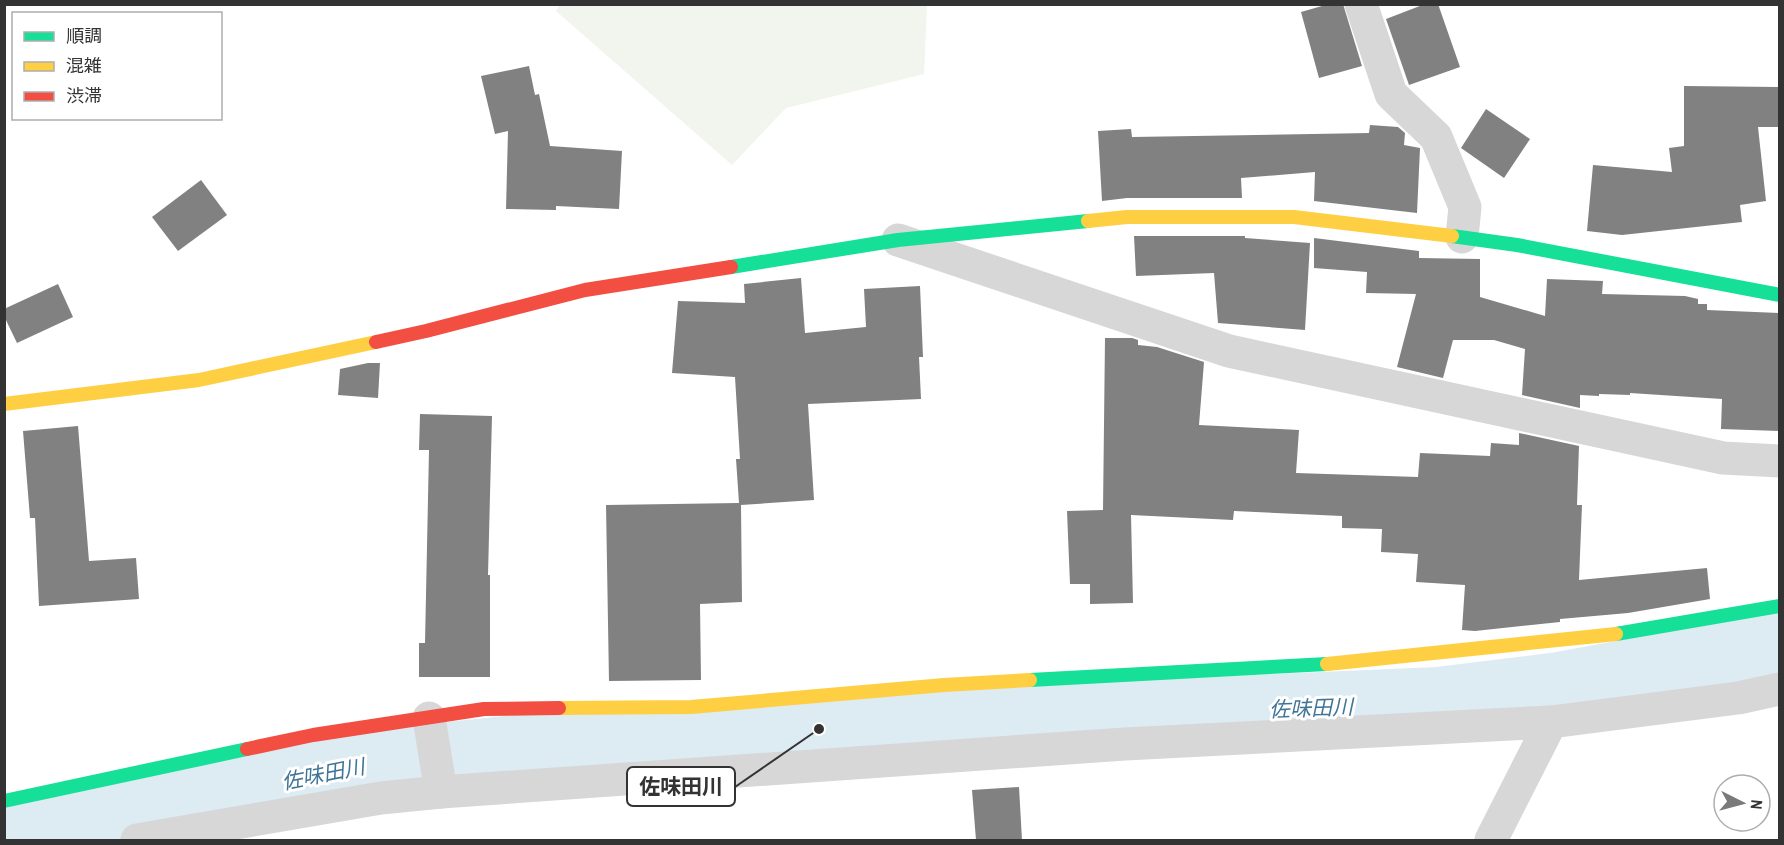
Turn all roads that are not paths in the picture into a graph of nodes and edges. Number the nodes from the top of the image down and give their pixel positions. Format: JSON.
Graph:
{"nodes":[{"id":1,"x":1361,"y":4,"type":"edge"},
{"id":2,"x":1462,"y":237,"type":"junction"},
{"id":3,"x":897,"y":240,"type":"junction"},
{"id":4,"x":1779,"y":295,"type":"edge"},
{"id":5,"x":4,"y":404,"type":"edge"},
{"id":6,"x":1779,"y":461,"type":"edge"},
{"id":7,"x":1779,"y":606,"type":"edge"},
{"id":8,"x":1779,"y":690,"type":"edge"},
{"id":9,"x":429,"y":718,"type":"junction"},
{"id":10,"x":1551,"y":722,"type":"junction"},
{"id":11,"x":441,"y":792,"type":"junction"},
{"id":12,"x":4,"y":801,"type":"edge"},
{"id":13,"x":137,"y":840,"type":"edge"},
{"id":14,"x":1491,"y":840,"type":"edge"}],
"edges":[{"from":1,"to":2,"type":"street"},
{"from":2,"to":3,"type":"street"},
{"from":2,"to":4,"type":"street"},
{"from":3,"to":5,"type":"street"},
{"from":3,"to":6,"type":"street"},
{"from":7,"to":9,"type":"street"},
{"from":8,"to":10,"type":"street"},
{"from":9,"to":11,"type":"street"},
{"from":9,"to":12,"type":"street"},
{"from":10,"to":11,"type":"street"},
{"from":10,"to":14,"type":"street"},
{"from":11,"to":13,"type":"street"}]}
